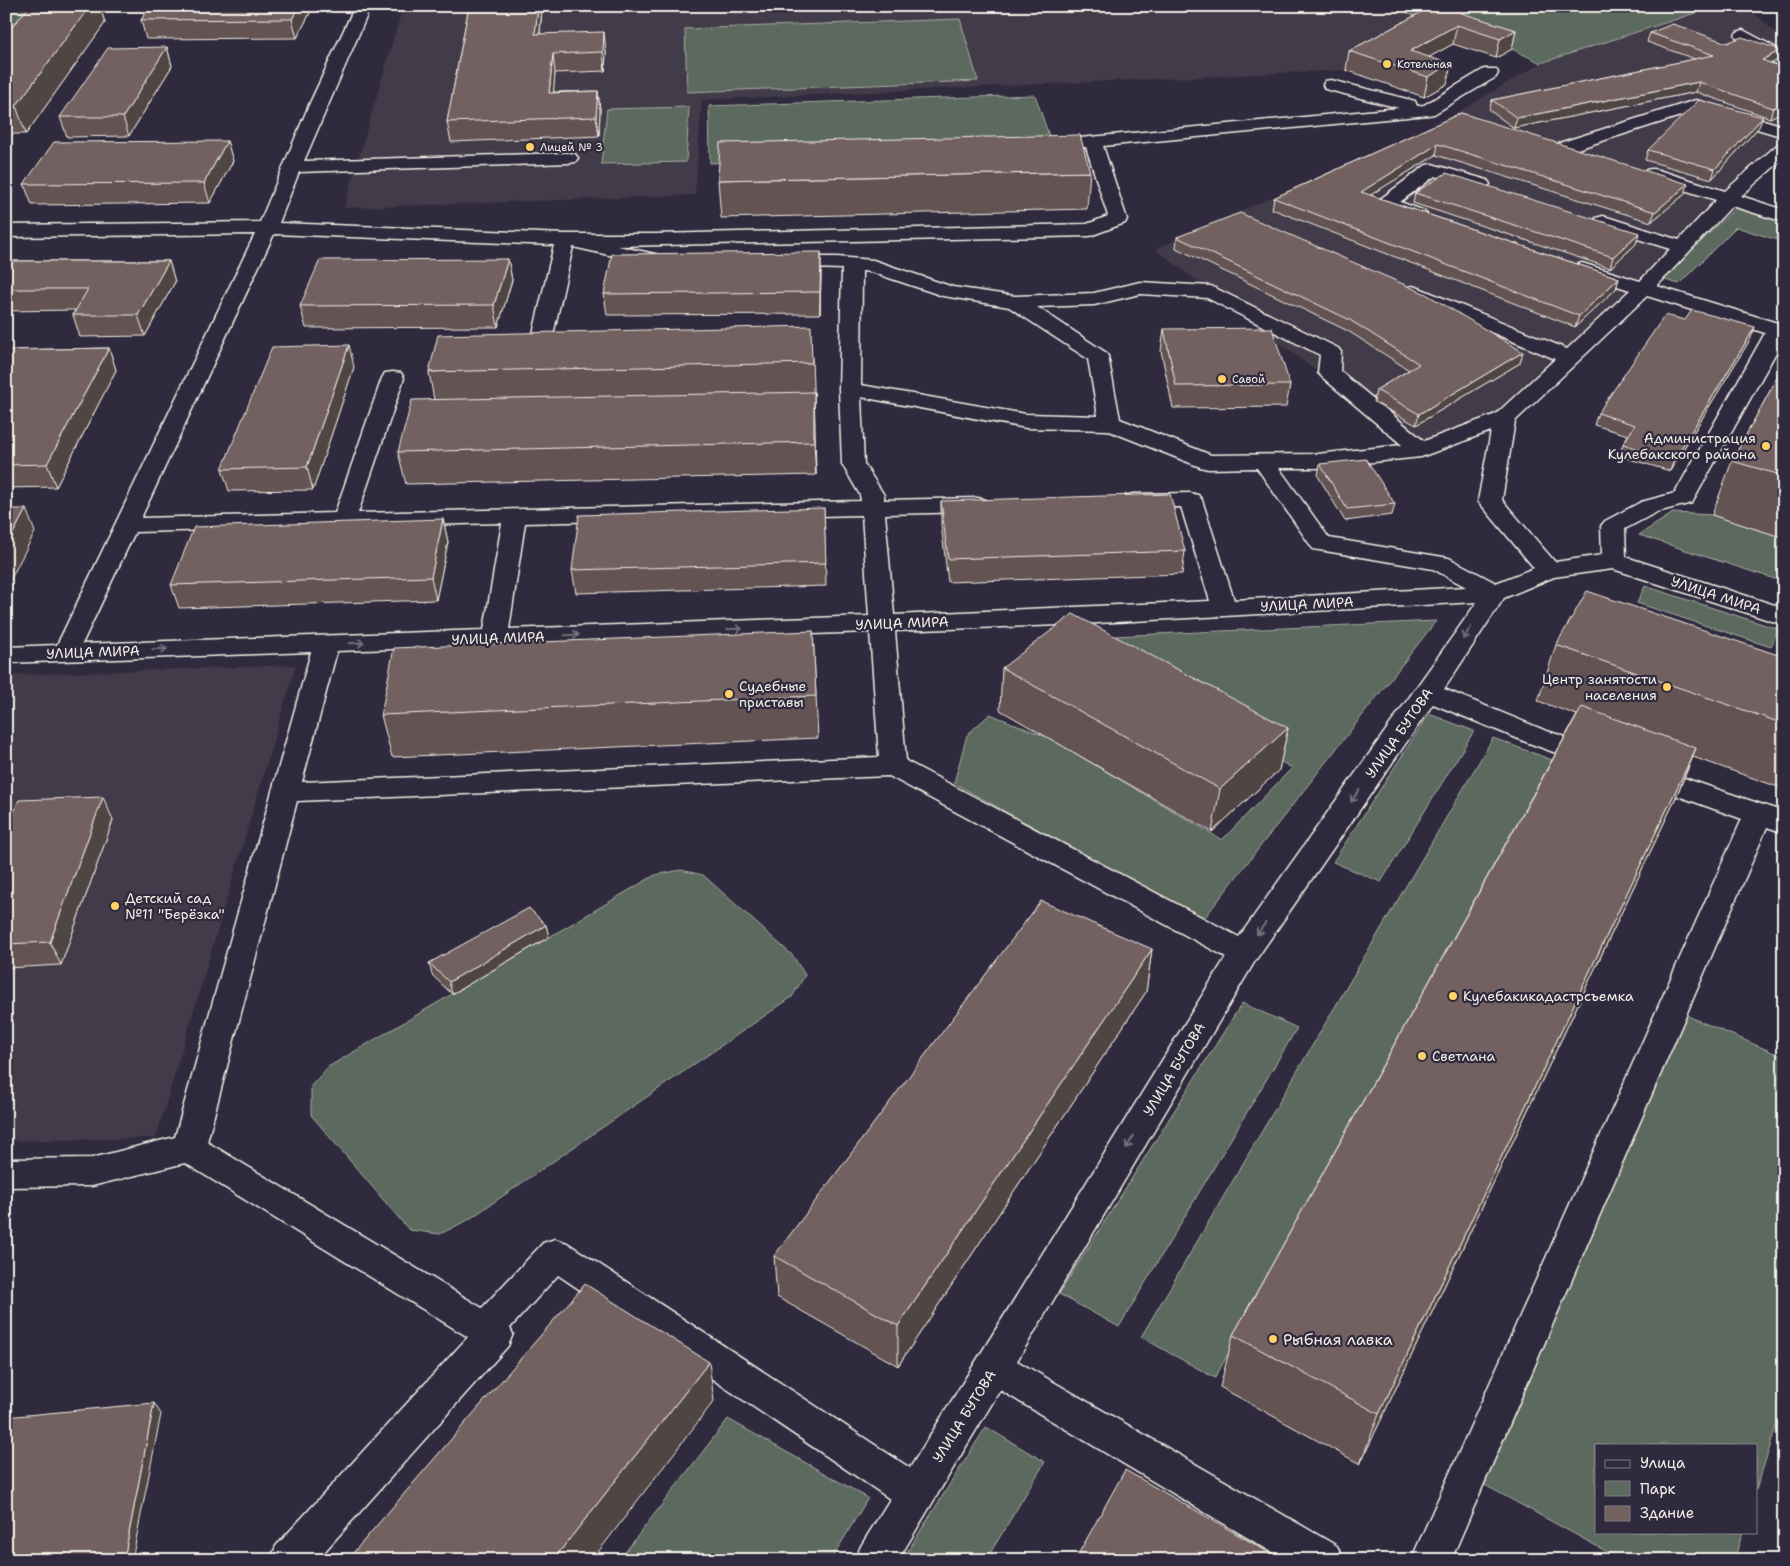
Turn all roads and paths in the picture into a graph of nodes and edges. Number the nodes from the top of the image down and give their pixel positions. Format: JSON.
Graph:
{"nodes":[{"id":1,"x":363,"y":6,"type":"edge"},
{"id":2,"x":1743,"y":36,"type":"edge"},
{"id":3,"x":1784,"y":59,"type":"edge"},
{"id":4,"x":1490,"y":73,"type":"dead end"},
{"id":5,"x":1331,"y":85,"type":"dead end"},
{"id":6,"x":1428,"y":110,"type":"junction"},
{"id":7,"x":1447,"y":114,"type":"dead end"},
{"id":8,"x":1784,"y":132,"type":"edge"},
{"id":9,"x":1093,"y":142,"type":"junction"},
{"id":10,"x":1547,"y":142,"type":"edge"},
{"id":11,"x":1055,"y":144,"type":"edge"},
{"id":12,"x":1565,"y":147,"type":"junction"},
{"id":13,"x":1784,"y":148,"type":"edge"},
{"id":14,"x":1592,"y":156,"type":"edge"},
{"id":15,"x":569,"y":158,"type":"dead end"},
{"id":16,"x":293,"y":167,"type":"junction"},
{"id":17,"x":1638,"y":170,"type":"edge"},
{"id":18,"x":1497,"y":189,"type":"edge"},
{"id":19,"x":1729,"y":198,"type":"junction"},
{"id":20,"x":1784,"y":216,"type":"edge"},
{"id":21,"x":1590,"y":218,"type":"edge"},
{"id":22,"x":1432,"y":219,"type":"edge"},
{"id":23,"x":267,"y":228,"type":"junction"},
{"id":24,"x":6,"y":232,"type":"edge"},
{"id":25,"x":565,"y":240,"type":"junction"},
{"id":26,"x":1683,"y":247,"type":"junction"},
{"id":27,"x":1561,"y":262,"type":"edge"},
{"id":28,"x":771,"y":263,"type":"edge"},
{"id":29,"x":676,"y":264,"type":"edge"},
{"id":30,"x":852,"y":264,"type":"junction"},
{"id":31,"x":1397,"y":285,"type":"edge"},
{"id":32,"x":1643,"y":289,"type":"junction"},
{"id":33,"x":1015,"y":302,"type":"junction"},
{"id":34,"x":1780,"y":331,"type":"edge"},
{"id":35,"x":590,"y":341,"type":"edge"},
{"id":36,"x":1570,"y":358,"type":"junction"},
{"id":37,"x":393,"y":378,"type":"dead end"},
{"id":38,"x":850,"y":389,"type":"junction"},
{"id":39,"x":1504,"y":419,"type":"junction"},
{"id":40,"x":1110,"y":423,"type":"junction"},
{"id":41,"x":1421,"y":450,"type":"junction"},
{"id":42,"x":1263,"y":461,"type":"junction"},
{"id":43,"x":1111,"y":501,"type":"edge"},
{"id":44,"x":1002,"y":504,"type":"edge"},
{"id":45,"x":874,"y":507,"type":"junction"},
{"id":46,"x":515,"y":516,"type":"junction"},
{"id":47,"x":344,"y":520,"type":"junction"},
{"id":48,"x":126,"y":525,"type":"junction"},
{"id":49,"x":1614,"y":561,"type":"junction"},
{"id":50,"x":1549,"y":570,"type":"junction"},
{"id":51,"x":1495,"y":593,"type":"junction"},
{"id":52,"x":1224,"y":608,"type":"junction"},
{"id":53,"x":1784,"y":618,"type":"edge"},
{"id":54,"x":882,"y":624,"type":"junction"},
{"id":55,"x":495,"y":638,"type":"junction"},
{"id":56,"x":326,"y":644,"type":"junction"},
{"id":57,"x":66,"y":652,"type":"junction"},
{"id":58,"x":6,"y":655,"type":"edge"},
{"id":59,"x":1428,"y":692,"type":"junction"},
{"id":60,"x":893,"y":766,"type":"junction"},
{"id":61,"x":286,"y":792,"type":"junction"},
{"id":62,"x":1771,"y":818,"type":"edge"},
{"id":63,"x":1244,"y":953,"type":"junction"},
{"id":64,"x":189,"y":1148,"type":"junction"},
{"id":65,"x":6,"y":1174,"type":"edge"},
{"id":66,"x":486,"y":1330,"type":"junction"},
{"id":67,"x":994,"y":1368,"type":"junction"},
{"id":68,"x":916,"y":1494,"type":"junction"},
{"id":69,"x":290,"y":1560,"type":"edge"},
{"id":70,"x":875,"y":1560,"type":"edge"},
{"id":71,"x":1324,"y":1560,"type":"edge"},
{"id":72,"x":1431,"y":1560,"type":"edge"}],
"edges":[{"from":1,"to":16,"type":"street"},
{"from":2,"to":3,"type":"street"},
{"from":4,"to":6,"type":"street"},
{"from":5,"to":6,"type":"street"},
{"from":6,"to":7,"type":"street"},
{"from":6,"to":9,"type":"street"},
{"from":8,"to":12,"type":"street"},
{"from":9,"to":11,"type":"street"},
{"from":9,"to":25,"type":"street"},
{"from":10,"to":12,"type":"street"},
{"from":12,"to":14,"type":"street"},
{"from":13,"to":19,"type":"street"},
{"from":15,"to":16,"type":"street"},
{"from":16,"to":23,"type":"street"},
{"from":17,"to":19,"type":"street"},
{"from":18,"to":22,"type":"street"},
{"from":19,"to":20,"type":"street"},
{"from":19,"to":26,"type":"street"},
{"from":21,"to":26,"type":"street"},
{"from":23,"to":24,"type":"street"},
{"from":23,"to":25,"type":"street"},
{"from":23,"to":48,"type":"street"},
{"from":25,"to":29,"type":"street"},
{"from":25,"to":35,"type":"street"},
{"from":26,"to":32,"type":"street"},
{"from":27,"to":32,"type":"street"},
{"from":28,"to":30,"type":"street"},
{"from":30,"to":33,"type":"street"},
{"from":30,"to":38,"type":"street"},
{"from":31,"to":36,"type":"street"},
{"from":32,"to":34,"type":"street"},
{"from":32,"to":36,"type":"street"},
{"from":33,"to":40,"type":"street"},
{"from":33,"to":41,"type":"street"},
{"from":34,"to":49,"type":"street"},
{"from":36,"to":39,"type":"street"},
{"from":37,"to":47,"type":"street"},
{"from":38,"to":40,"type":"street"},
{"from":38,"to":45,"type":"street"},
{"from":39,"to":41,"type":"street"},
{"from":39,"to":50,"type":"street"},
{"from":40,"to":42,"type":"street"},
{"from":41,"to":42,"type":"street"},
{"from":42,"to":51,"type":"street"},
{"from":43,"to":52,"type":"street"},
{"from":44,"to":45,"type":"street"},
{"from":45,"to":46,"type":"street"},
{"from":45,"to":54,"type":"street"},
{"from":46,"to":47,"type":"street"},
{"from":46,"to":55,"type":"street"},
{"from":47,"to":48,"type":"street"},
{"from":48,"to":57,"type":"street"},
{"from":49,"to":50,"type":"street","name":"УЛИЦА МИРА"},
{"from":49,"to":53,"type":"street","name":"УЛИЦА МИРА"},
{"from":50,"to":51,"type":"street","name":"УЛИЦА МИРА"},
{"from":51,"to":52,"type":"street","name":"УЛИЦА МИРА"},
{"from":51,"to":59,"type":"street","name":"УЛИЦА БУТОВА","one_way":true},
{"from":52,"to":54,"type":"street","name":"УЛИЦА МИРА"},
{"from":55,"to":54,"type":"street","name":"УЛИЦА МИРА","one_way":true},
{"from":54,"to":60,"type":"street"},
{"from":56,"to":55,"type":"street","name":"УЛИЦА МИРА","one_way":true},
{"from":57,"to":56,"type":"street","name":"УЛИЦА МИРА","one_way":true},
{"from":56,"to":61,"type":"street"},
{"from":57,"to":58,"type":"street","name":"УЛИЦА МИРА"},
{"from":59,"to":62,"type":"street"},
{"from":59,"to":63,"type":"street","name":"УЛИЦА БУТОВА","one_way":true},
{"from":60,"to":61,"type":"street"},
{"from":60,"to":63,"type":"street"},
{"from":61,"to":64,"type":"street"},
{"from":62,"to":72,"type":"street"},
{"from":63,"to":67,"type":"street","name":"УЛИЦА БУТОВА","one_way":true},
{"from":64,"to":65,"type":"street"},
{"from":64,"to":66,"type":"street"},
{"from":66,"to":68,"type":"street"},
{"from":66,"to":69,"type":"street"},
{"from":67,"to":68,"type":"street","name":"УЛИЦА БУТОВА"},
{"from":67,"to":71,"type":"street"},
{"from":68,"to":70,"type":"street","name":"УЛИЦА БУТОВА"}]}
